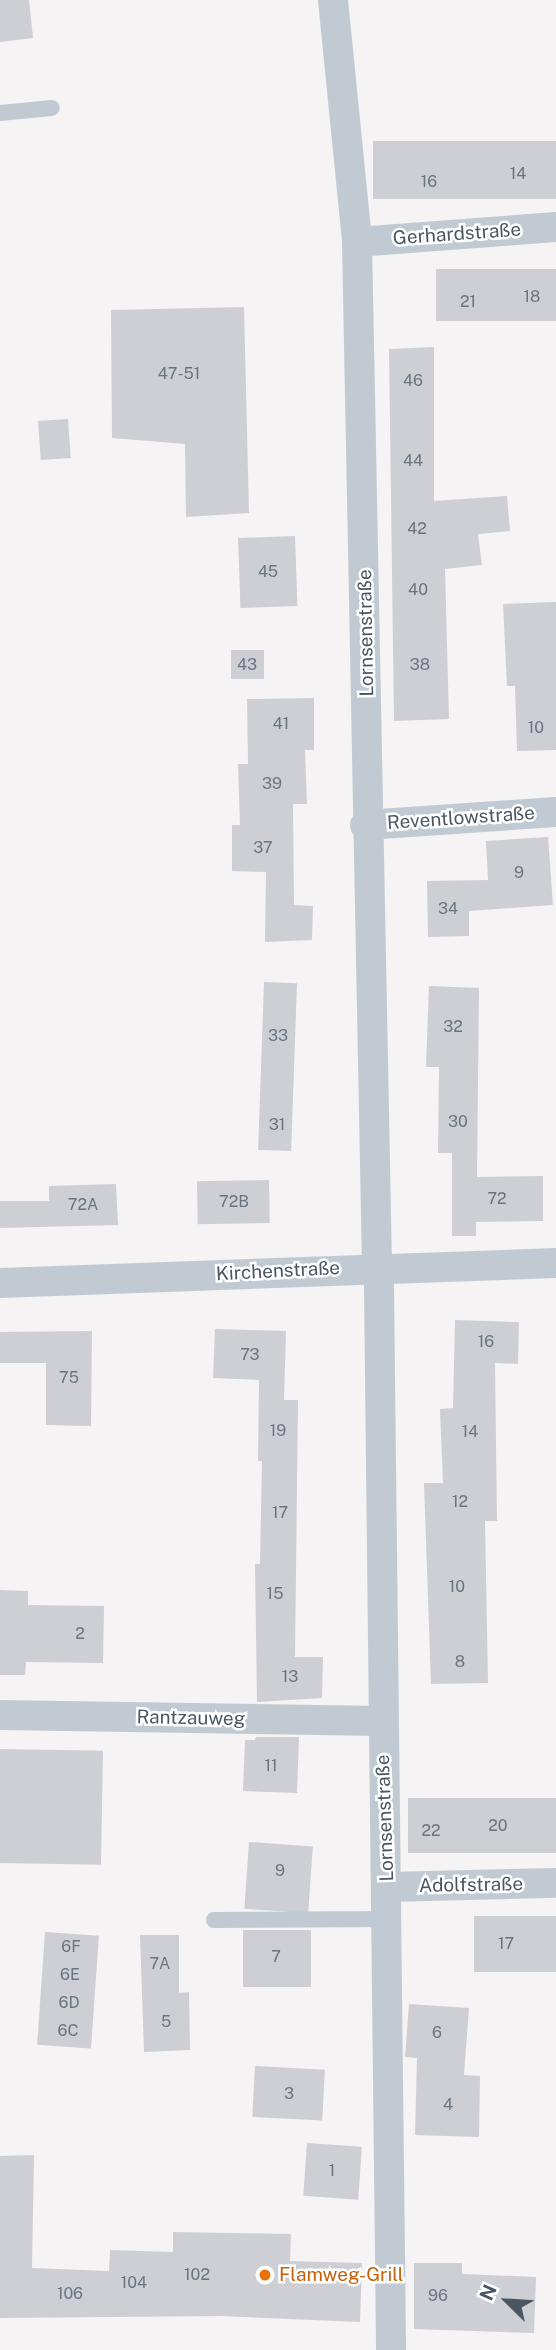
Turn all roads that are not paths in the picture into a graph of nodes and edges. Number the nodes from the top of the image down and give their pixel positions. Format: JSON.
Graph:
{"nodes":[{"id":1,"x":333,"y":0,"type":"edge"},
{"id":2,"x":52,"y":108,"type":"dead end"},
{"id":3,"x":0,"y":113,"type":"edge"},
{"id":4,"x":556,"y":227,"type":"edge"},
{"id":5,"x":357,"y":242,"type":"junction"},
{"id":6,"x":556,"y":811,"type":"edge"},
{"id":7,"x":365,"y":825,"type":"junction"},
{"id":8,"x":556,"y":1263,"type":"edge"},
{"id":9,"x":378,"y":1277,"type":"junction"},
{"id":10,"x":0,"y":1283,"type":"edge"},
{"id":11,"x":0,"y":1715,"type":"edge"},
{"id":12,"x":382,"y":1720,"type":"junction"},
{"id":13,"x":556,"y":1884,"type":"edge"},
{"id":14,"x":387,"y":1887,"type":"junction"},
{"id":15,"x":387,"y":1919,"type":"junction"},
{"id":16,"x":214,"y":1920,"type":"dead end"},
{"id":17,"x":391,"y":2350,"type":"edge"}],
"edges":[{"from":1,"to":5,"type":"street","name":"Lornsenstraße"},
{"from":2,"to":3,"type":"lane"},
{"from":4,"to":5,"type":"street","name":"Gerhardstraße"},
{"from":5,"to":7,"type":"street","name":"Lornsenstraße"},
{"from":6,"to":7,"type":"street","name":"Reventlowstraße"},
{"from":7,"to":9,"type":"street","name":"Lornsenstraße"},
{"from":8,"to":9,"type":"street","name":"Kirchenstraße"},
{"from":9,"to":10,"type":"street","name":"Kirchenstraße"},
{"from":9,"to":12,"type":"street","name":"Lornsenstraße"},
{"from":11,"to":12,"type":"street","name":"Rantzauweg"},
{"from":12,"to":14,"type":"street","name":"Lornsenstraße"},
{"from":13,"to":14,"type":"street","name":"Adolfstraße"},
{"from":14,"to":15,"type":"street","name":"Lornsenstraße"},
{"from":15,"to":16,"type":"lane"},
{"from":15,"to":17,"type":"street","name":"Lornsenstraße"}]}
